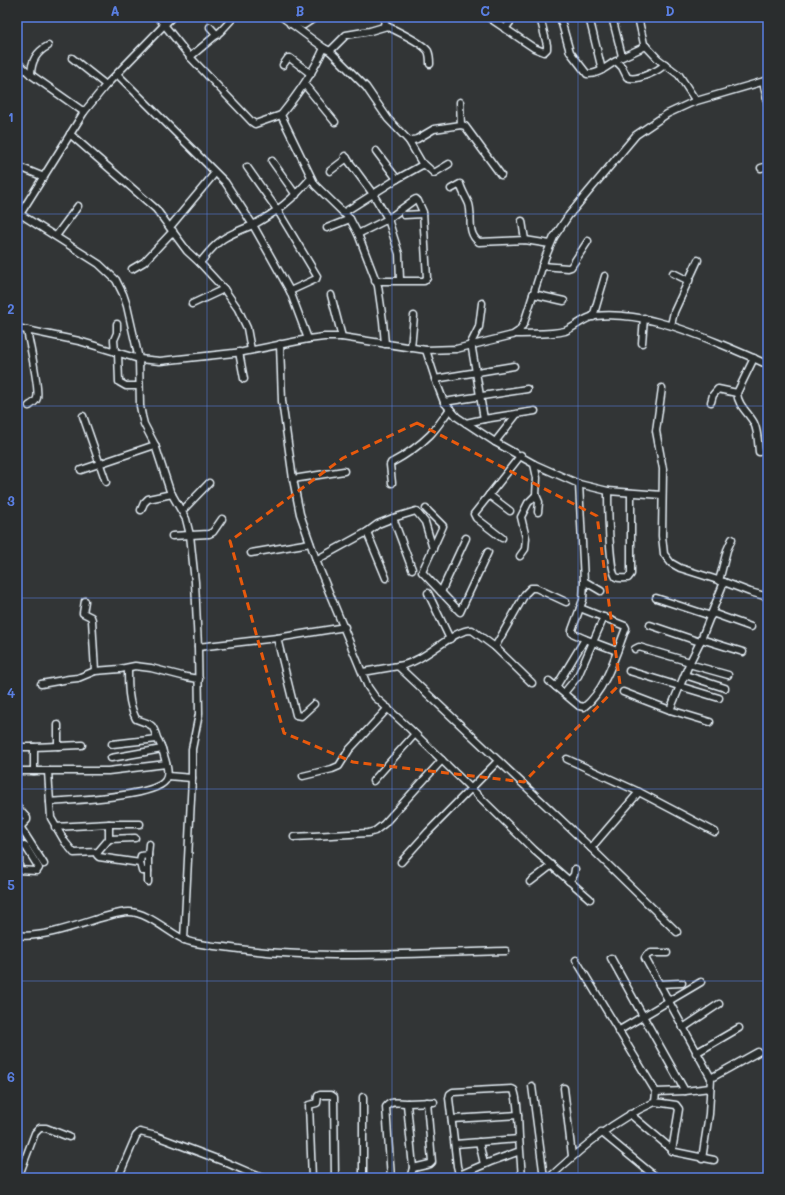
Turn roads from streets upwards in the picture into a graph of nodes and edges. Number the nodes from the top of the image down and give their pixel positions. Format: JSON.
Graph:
{"nodes":[{"id":1,"x":158,"y":17,"type":"edge"},
{"id":2,"x":172,"y":17,"type":"edge"},
{"id":3,"x":234,"y":17,"type":"edge"},
{"id":4,"x":282,"y":17,"type":"edge"},
{"id":5,"x":316,"y":17,"type":"edge"},
{"id":6,"x":386,"y":17,"type":"edge"},
{"id":7,"x":488,"y":17,"type":"edge"},
{"id":8,"x":514,"y":17,"type":"edge"},
{"id":9,"x":540,"y":17,"type":"edge"},
{"id":10,"x":560,"y":17,"type":"edge"},
{"id":11,"x":589,"y":17,"type":"edge"},
{"id":12,"x":612,"y":17,"type":"edge"},
{"id":13,"x":638,"y":17,"type":"edge"},
{"id":14,"x":290,"y":24,"type":"junction"},
{"id":15,"x":165,"y":25,"type":"junction"},
{"id":16,"x":210,"y":26,"type":"dead end"},
{"id":17,"x":384,"y":26,"type":"junction"},
{"id":18,"x":505,"y":29,"type":"junction"},
{"id":19,"x":217,"y":35,"type":"junction"},
{"id":20,"x":48,"y":46,"type":"dead end"},
{"id":21,"x":646,"y":46,"type":"junction"},
{"id":22,"x":327,"y":49,"type":"junction"},
{"id":23,"x":622,"y":56,"type":"junction"},
{"id":24,"x":190,"y":57,"type":"junction"},
{"id":25,"x":72,"y":58,"type":"dead end"},
{"id":26,"x":616,"y":61,"type":"junction"},
{"id":27,"x":17,"y":62,"type":"edge"},
{"id":28,"x":430,"y":64,"type":"dead end"},
{"id":29,"x":665,"y":64,"type":"junction"},
{"id":30,"x":283,"y":65,"type":"dead end"},
{"id":31,"x":602,"y":70,"type":"junction"},
{"id":32,"x":117,"y":74,"type":"junction"},
{"id":33,"x":311,"y":74,"type":"junction"},
{"id":34,"x":31,"y":75,"type":"junction"},
{"id":35,"x":766,"y":81,"type":"edge"},
{"id":36,"x":106,"y":85,"type":"junction"},
{"id":37,"x":304,"y":85,"type":"junction"},
{"id":38,"x":696,"y":101,"type":"junction"},
{"id":39,"x":460,"y":102,"type":"dead end"},
{"id":40,"x":768,"y":104,"type":"edge"},
{"id":41,"x":84,"y":112,"type":"junction"},
{"id":42,"x":281,"y":115,"type":"junction"},
{"id":43,"x":335,"y":122,"type":"dead end"},
{"id":44,"x":461,"y":125,"type":"junction"},
{"id":45,"x":70,"y":134,"type":"junction"},
{"id":46,"x":409,"y":141,"type":"junction"},
{"id":47,"x":376,"y":151,"type":"dead end"},
{"id":48,"x":272,"y":161,"type":"dead end"},
{"id":49,"x":449,"y":164,"type":"dead end"},
{"id":50,"x":423,"y":165,"type":"junction"},
{"id":51,"x":17,"y":166,"type":"edge"},
{"id":52,"x":768,"y":166,"type":"edge"},
{"id":53,"x":247,"y":167,"type":"dead end"},
{"id":54,"x":761,"y":168,"type":"dead end"},
{"id":55,"x":330,"y":171,"type":"dead end"},
{"id":56,"x":215,"y":173,"type":"junction"},
{"id":57,"x":501,"y":176,"type":"dead end"},
{"id":58,"x":44,"y":177,"type":"junction"},
{"id":59,"x":311,"y":178,"type":"junction"},
{"id":60,"x":397,"y":179,"type":"junction"},
{"id":61,"x":451,"y":189,"type":"dead end"},
{"id":62,"x":373,"y":194,"type":"junction"},
{"id":63,"x":296,"y":195,"type":"junction"},
{"id":64,"x":78,"y":206,"type":"dead end"},
{"id":65,"x":278,"y":211,"type":"junction"},
{"id":66,"x":343,"y":213,"type":"junction"},
{"id":67,"x":423,"y":214,"type":"junction"},
{"id":68,"x":404,"y":215,"type":"dead end"},
{"id":69,"x":19,"y":217,"type":"edge"},
{"id":70,"x":350,"y":219,"type":"junction"},
{"id":71,"x":388,"y":219,"type":"junction"},
{"id":72,"x":522,"y":221,"type":"dead end"},
{"id":73,"x":253,"y":226,"type":"junction"},
{"id":74,"x":327,"y":228,"type":"dead end"},
{"id":75,"x":171,"y":229,"type":"junction"},
{"id":76,"x":358,"y":234,"type":"junction"},
{"id":77,"x":56,"y":236,"type":"junction"},
{"id":78,"x":525,"y":240,"type":"junction"},
{"id":79,"x":588,"y":241,"type":"dead end"},
{"id":80,"x":550,"y":244,"type":"junction"},
{"id":81,"x":698,"y":260,"type":"dead end"},
{"id":82,"x":200,"y":263,"type":"junction"},
{"id":83,"x":542,"y":266,"type":"junction"},
{"id":84,"x":132,"y":269,"type":"dead end"},
{"id":85,"x":673,"y":273,"type":"dead end"},
{"id":86,"x":605,"y":276,"type":"dead end"},
{"id":87,"x":400,"y":280,"type":"junction"},
{"id":88,"x":375,"y":281,"type":"junction"},
{"id":89,"x":689,"y":281,"type":"junction"},
{"id":90,"x":224,"y":289,"type":"junction"},
{"id":91,"x":290,"y":292,"type":"junction"},
{"id":92,"x":331,"y":294,"type":"dead end"},
{"id":93,"x":534,"y":294,"type":"junction"},
{"id":94,"x":564,"y":301,"type":"dead end"},
{"id":95,"x":482,"y":303,"type":"dead end"},
{"id":96,"x":192,"y":304,"type":"dead end"},
{"id":97,"x":414,"y":316,"type":"dead end"},
{"id":98,"x":593,"y":316,"type":"junction"},
{"id":99,"x":644,"y":318,"type":"junction"},
{"id":100,"x":117,"y":324,"type":"dead end"},
{"id":101,"x":671,"y":325,"type":"junction"},
{"id":102,"x":17,"y":328,"type":"edge"},
{"id":103,"x":27,"y":330,"type":"junction"},
{"id":104,"x":516,"y":334,"type":"junction"},
{"id":105,"x":342,"y":337,"type":"junction"},
{"id":106,"x":308,"y":338,"type":"junction"},
{"id":107,"x":642,"y":343,"type":"dead end"},
{"id":108,"x":280,"y":344,"type":"junction"},
{"id":109,"x":385,"y":344,"type":"junction"},
{"id":110,"x":471,"y":346,"type":"junction"},
{"id":111,"x":411,"y":348,"type":"junction"},
{"id":112,"x":252,"y":350,"type":"junction"},
{"id":113,"x":426,"y":350,"type":"junction"},
{"id":114,"x":117,"y":352,"type":"junction"},
{"id":115,"x":239,"y":352,"type":"junction"},
{"id":116,"x":754,"y":358,"type":"junction"},
{"id":117,"x":139,"y":359,"type":"junction"},
{"id":118,"x":768,"y":365,"type":"edge"},
{"id":119,"x":514,"y":366,"type":"dead end"},
{"id":120,"x":477,"y":372,"type":"junction"},
{"id":121,"x":244,"y":378,"type":"dead end"},
{"id":122,"x":435,"y":379,"type":"junction"},
{"id":123,"x":139,"y":386,"type":"junction"},
{"id":124,"x":662,"y":388,"type":"dead end"},
{"id":125,"x":526,"y":389,"type":"dead end"},
{"id":126,"x":737,"y":393,"type":"junction"},
{"id":127,"x":480,"y":396,"type":"junction"},
{"id":128,"x":444,"y":402,"type":"junction"},
{"id":129,"x":711,"y":402,"type":"dead end"},
{"id":130,"x":29,"y":406,"type":"dead end"},
{"id":131,"x":450,"y":409,"type":"junction"},
{"id":132,"x":536,"y":411,"type":"dead end"},
{"id":133,"x":517,"y":414,"type":"junction"},
{"id":134,"x":83,"y":416,"type":"dead end"},
{"id":135,"x":484,"y":419,"type":"junction"},
{"id":136,"x":466,"y":423,"type":"junction"},
{"id":137,"x":495,"y":442,"type":"junction"},
{"id":138,"x":155,"y":445,"type":"junction"},
{"id":139,"x":759,"y":452,"type":"dead end"},
{"id":140,"x":520,"y":456,"type":"junction"},
{"id":141,"x":99,"y":464,"type":"junction"},
{"id":142,"x":534,"y":464,"type":"junction"},
{"id":143,"x":81,"y":470,"type":"dead end"},
{"id":144,"x":344,"y":471,"type":"dead end"},
{"id":145,"x":293,"y":479,"type":"junction"},
{"id":146,"x":106,"y":482,"type":"dead end"},
{"id":147,"x":209,"y":483,"type":"dead end"},
{"id":148,"x":392,"y":483,"type":"dead end"},
{"id":149,"x":579,"y":484,"type":"junction"},
{"id":150,"x":608,"y":491,"type":"junction"},
{"id":151,"x":631,"y":493,"type":"junction"},
{"id":152,"x":172,"y":494,"type":"junction"},
{"id":153,"x":489,"y":495,"type":"junction"},
{"id":154,"x":536,"y":495,"type":"junction"},
{"id":155,"x":662,"y":495,"type":"junction"},
{"id":156,"x":426,"y":509,"type":"dead end"},
{"id":157,"x":141,"y":510,"type":"dead end"},
{"id":158,"x":182,"y":511,"type":"junction"},
{"id":159,"x":510,"y":511,"type":"dead end"},
{"id":160,"x":538,"y":512,"type":"dead end"},
{"id":161,"x":393,"y":518,"type":"junction"},
{"id":162,"x":222,"y":519,"type":"dead end"},
{"id":163,"x":368,"y":532,"type":"junction"},
{"id":164,"x":190,"y":535,"type":"junction"},
{"id":165,"x":172,"y":536,"type":"dead end"},
{"id":166,"x":466,"y":538,"type":"dead end"},
{"id":167,"x":502,"y":538,"type":"dead end"},
{"id":168,"x":732,"y":539,"type":"dead end"},
{"id":169,"x":310,"y":543,"type":"junction"},
{"id":170,"x":432,"y":549,"type":"junction"},
{"id":171,"x":488,"y":552,"type":"dead end"},
{"id":172,"x":251,"y":553,"type":"dead end"},
{"id":173,"x":520,"y":556,"type":"dead end"},
{"id":174,"x":316,"y":560,"type":"junction"},
{"id":175,"x":412,"y":569,"type":"dead end"},
{"id":176,"x":386,"y":578,"type":"dead end"},
{"id":177,"x":721,"y":581,"type":"junction"},
{"id":178,"x":584,"y":582,"type":"junction"},
{"id":179,"x":602,"y":591,"type":"dead end"},
{"id":180,"x":441,"y":592,"type":"junction"},
{"id":181,"x":428,"y":593,"type":"dead end"},
{"id":182,"x":768,"y":597,"type":"edge"},
{"id":183,"x":656,"y":598,"type":"dead end"},
{"id":184,"x":85,"y":601,"type":"dead end"},
{"id":185,"x":566,"y":602,"type":"dead end"},
{"id":186,"x":580,"y":608,"type":"junction"},
{"id":187,"x":711,"y":614,"type":"junction"},
{"id":188,"x":604,"y":617,"type":"junction"},
{"id":189,"x":650,"y":625,"type":"dead end"},
{"id":190,"x":345,"y":627,"type":"junction"},
{"id":191,"x":751,"y":627,"type":"dead end"},
{"id":192,"x":277,"y":638,"type":"junction"},
{"id":193,"x":450,"y":639,"type":"junction"},
{"id":194,"x":585,"y":639,"type":"junction"},
{"id":195,"x":701,"y":640,"type":"junction"},
{"id":196,"x":592,"y":642,"type":"junction"},
{"id":197,"x":198,"y":647,"type":"junction"},
{"id":198,"x":495,"y":647,"type":"junction"},
{"id":199,"x":635,"y":649,"type":"dead end"},
{"id":200,"x":617,"y":651,"type":"junction"},
{"id":201,"x":743,"y":652,"type":"dead end"},
{"id":202,"x":690,"y":663,"type":"junction"},
{"id":203,"x":398,"y":666,"type":"junction"},
{"id":204,"x":128,"y":668,"type":"junction"},
{"id":205,"x":95,"y":671,"type":"junction"},
{"id":206,"x":629,"y":671,"type":"dead end"},
{"id":207,"x":363,"y":672,"type":"junction"},
{"id":208,"x":685,"y":675,"type":"junction"},
{"id":209,"x":728,"y":675,"type":"dead end"},
{"id":210,"x":199,"y":679,"type":"junction"},
{"id":211,"x":550,"y":681,"type":"dead end"},
{"id":212,"x":532,"y":683,"type":"dead end"},
{"id":213,"x":41,"y":684,"type":"dead end"},
{"id":214,"x":556,"y":687,"type":"junction"},
{"id":215,"x":680,"y":687,"type":"junction"},
{"id":216,"x":725,"y":688,"type":"dead end"},
{"id":217,"x":623,"y":692,"type":"dead end"},
{"id":218,"x":564,"y":693,"type":"junction"},
{"id":219,"x":718,"y":698,"type":"dead end"},
{"id":220,"x":314,"y":704,"type":"dead end"},
{"id":221,"x":388,"y":708,"type":"junction"},
{"id":222,"x":670,"y":710,"type":"junction"},
{"id":223,"x":710,"y":722,"type":"dead end"},
{"id":224,"x":58,"y":725,"type":"dead end"},
{"id":225,"x":415,"y":734,"type":"junction"},
{"id":226,"x":157,"y":739,"type":"junction"},
{"id":227,"x":112,"y":744,"type":"dead end"},
{"id":228,"x":82,"y":745,"type":"dead end"},
{"id":229,"x":58,"y":746,"type":"junction"},
{"id":230,"x":17,"y":747,"type":"edge"},
{"id":231,"x":34,"y":747,"type":"junction"},
{"id":232,"x":162,"y":749,"type":"junction"},
{"id":233,"x":111,"y":758,"type":"dead end"},
{"id":234,"x":566,"y":758,"type":"dead end"},
{"id":235,"x":442,"y":760,"type":"junction"},
{"id":236,"x":498,"y":761,"type":"junction"},
{"id":237,"x":166,"y":764,"type":"junction"},
{"id":238,"x":17,"y":771,"type":"edge"},
{"id":239,"x":34,"y":771,"type":"junction"},
{"id":240,"x":48,"y":771,"type":"junction"},
{"id":241,"x":168,"y":776,"type":"junction"},
{"id":242,"x":303,"y":776,"type":"dead end"},
{"id":243,"x":192,"y":778,"type":"junction"},
{"id":244,"x":373,"y":781,"type":"dead end"},
{"id":245,"x":471,"y":788,"type":"junction"},
{"id":246,"x":639,"y":792,"type":"junction"},
{"id":247,"x":50,"y":802,"type":"junction"},
{"id":248,"x":17,"y":807,"type":"edge"},
{"id":249,"x":109,"y":824,"type":"junction"},
{"id":250,"x":140,"y":824,"type":"dead end"},
{"id":251,"x":56,"y":827,"type":"junction"},
{"id":252,"x":715,"y":832,"type":"dead end"},
{"id":253,"x":294,"y":837,"type":"dead end"},
{"id":254,"x":136,"y":838,"type":"dead end"},
{"id":255,"x":109,"y":839,"type":"junction"},
{"id":256,"x":18,"y":842,"type":"edge"},
{"id":257,"x":149,"y":844,"type":"dead end"},
{"id":258,"x":591,"y":848,"type":"junction"},
{"id":259,"x":98,"y":852,"type":"junction"},
{"id":260,"x":148,"y":854,"type":"junction"},
{"id":261,"x":401,"y":862,"type":"dead end"},
{"id":262,"x":140,"y":863,"type":"junction"},
{"id":263,"x":44,"y":864,"type":"dead end"},
{"id":264,"x":552,"y":865,"type":"junction"},
{"id":265,"x":575,"y":869,"type":"dead end"},
{"id":266,"x":18,"y":870,"type":"edge"},
{"id":267,"x":148,"y":871,"type":"junction"},
{"id":268,"x":569,"y":881,"type":"junction"},
{"id":269,"x":148,"y":882,"type":"dead end"},
{"id":270,"x":530,"y":882,"type":"dead end"},
{"id":271,"x":590,"y":899,"type":"dead end"},
{"id":272,"x":677,"y":932,"type":"dead end"},
{"id":273,"x":17,"y":935,"type":"edge"},
{"id":274,"x":184,"y":940,"type":"junction"},
{"id":275,"x":506,"y":951,"type":"dead end"},
{"id":276,"x":667,"y":953,"type":"dead end"},
{"id":277,"x":611,"y":958,"type":"dead end"},
{"id":278,"x":576,"y":960,"type":"dead end"},
{"id":279,"x":701,"y":982,"type":"dead end"},
{"id":280,"x":682,"y":983,"type":"dead end"},
{"id":281,"x":659,"y":984,"type":"junction"},
{"id":282,"x":668,"y":1002,"type":"junction"},
{"id":283,"x":719,"y":1004,"type":"dead end"},
{"id":284,"x":643,"y":1016,"type":"junction"},
{"id":285,"x":683,"y":1028,"type":"junction"},
{"id":286,"x":739,"y":1028,"type":"dead end"},
{"id":287,"x":618,"y":1031,"type":"junction"},
{"id":288,"x":758,"y":1052,"type":"dead end"},
{"id":289,"x":696,"y":1053,"type":"junction"},
{"id":290,"x":710,"y":1078,"type":"junction"},
{"id":291,"x":532,"y":1086,"type":"dead end"},
{"id":292,"x":564,"y":1088,"type":"dead end"},
{"id":293,"x":710,"y":1088,"type":"junction"},
{"id":294,"x":686,"y":1091,"type":"junction"},
{"id":295,"x":656,"y":1092,"type":"junction"},
{"id":296,"x":363,"y":1097,"type":"dead end"},
{"id":297,"x":656,"y":1102,"type":"junction"},
{"id":298,"x":407,"y":1103,"type":"junction"},
{"id":299,"x":630,"y":1114,"type":"junction"},
{"id":300,"x":518,"y":1115,"type":"junction"},
{"id":301,"x":452,"y":1119,"type":"junction"},
{"id":302,"x":601,"y":1132,"type":"junction"},
{"id":303,"x":69,"y":1136,"type":"dead end"},
{"id":304,"x":519,"y":1139,"type":"junction"},
{"id":305,"x":479,"y":1142,"type":"junction"},
{"id":306,"x":455,"y":1144,"type":"junction"},
{"id":307,"x":672,"y":1150,"type":"junction"},
{"id":308,"x":520,"y":1151,"type":"junction"},
{"id":309,"x":572,"y":1156,"type":"junction"},
{"id":310,"x":702,"y":1159,"type":"junction"},
{"id":311,"x":714,"y":1160,"type":"dead end"},
{"id":312,"x":484,"y":1164,"type":"junction"},
{"id":313,"x":413,"y":1168,"type":"junction"},
{"id":314,"x":120,"y":1177,"type":"edge"},
{"id":315,"x":18,"y":1178,"type":"edge"},
{"id":316,"x":262,"y":1178,"type":"edge"},
{"id":317,"x":312,"y":1178,"type":"edge"},
{"id":318,"x":336,"y":1178,"type":"edge"},
{"id":319,"x":363,"y":1178,"type":"edge"},
{"id":320,"x":391,"y":1178,"type":"edge"},
{"id":321,"x":410,"y":1178,"type":"edge"},
{"id":322,"x":522,"y":1178,"type":"edge"},
{"id":323,"x":544,"y":1178,"type":"edge"},
{"id":324,"x":548,"y":1178,"type":"edge"},
{"id":325,"x":658,"y":1178,"type":"edge"}],
"edges":[{"from":1,"to":15,"type":"street"},
{"from":2,"to":15,"type":"street"},
{"from":3,"to":19,"type":"street"},
{"from":4,"to":14,"type":"street"},
{"from":5,"to":14,"type":"street"},
{"from":6,"to":17,"type":"street"},
{"from":7,"to":18,"type":"street"},
{"from":8,"to":18,"type":"street"},
{"from":9,"to":18,"type":"street"},
{"from":10,"to":31,"type":"street"},
{"from":11,"to":31,"type":"street"},
{"from":12,"to":23,"type":"street"},
{"from":13,"to":21,"type":"street"},
{"from":14,"to":22,"type":"street"},
{"from":15,"to":24,"type":"street"},
{"from":15,"to":32,"type":"street"},
{"from":16,"to":19,"type":"street"},
{"from":17,"to":22,"type":"street"},
{"from":17,"to":28,"type":"street"},
{"from":19,"to":24,"type":"street"},
{"from":20,"to":34,"type":"street"},
{"from":21,"to":23,"type":"street"},
{"from":21,"to":29,"type":"street"},
{"from":22,"to":33,"type":"street"},
{"from":22,"to":46,"type":"street"},
{"from":23,"to":26,"type":"street"},
{"from":24,"to":42,"type":"street"},
{"from":25,"to":36,"type":"street"},
{"from":26,"to":29,"type":"street"},
{"from":26,"to":31,"type":"street"},
{"from":27,"to":34,"type":"street"},
{"from":29,"to":38,"type":"street"},
{"from":30,"to":33,"type":"street"},
{"from":32,"to":36,"type":"street"},
{"from":32,"to":56,"type":"street"},
{"from":33,"to":37,"type":"street"},
{"from":34,"to":41,"type":"street"},
{"from":35,"to":38,"type":"street"},
{"from":35,"to":40,"type":"street"},
{"from":36,"to":41,"type":"street"},
{"from":37,"to":42,"type":"street"},
{"from":37,"to":43,"type":"street"},
{"from":38,"to":80,"type":"street"},
{"from":39,"to":44,"type":"street"},
{"from":41,"to":45,"type":"street"},
{"from":42,"to":59,"type":"street"},
{"from":44,"to":46,"type":"street"},
{"from":44,"to":57,"type":"street"},
{"from":45,"to":58,"type":"street"},
{"from":45,"to":75,"type":"street"},
{"from":46,"to":50,"type":"street"},
{"from":47,"to":60,"type":"street"},
{"from":48,"to":63,"type":"street"},
{"from":49,"to":50,"type":"street"},
{"from":50,"to":60,"type":"street"},
{"from":51,"to":58,"type":"street"},
{"from":52,"to":54,"type":"street"},
{"from":53,"to":65,"type":"street"},
{"from":55,"to":62,"type":"street"},
{"from":56,"to":73,"type":"street"},
{"from":56,"to":75,"type":"street"},
{"from":58,"to":69,"type":"street"},
{"from":59,"to":63,"type":"street"},
{"from":59,"to":66,"type":"street"},
{"from":60,"to":62,"type":"street"},
{"from":61,"to":78,"type":"street"},
{"from":62,"to":66,"type":"street"},
{"from":62,"to":71,"type":"street"},
{"from":63,"to":65,"type":"street"},
{"from":64,"to":77,"type":"street"},
{"from":65,"to":73,"type":"street"},
{"from":65,"to":91,"type":"street"},
{"from":66,"to":70,"type":"street"},
{"from":67,"to":68,"type":"street"},
{"from":67,"to":71,"type":"street"},
{"from":67,"to":87,"type":"street"},
{"from":69,"to":77,"type":"street"},
{"from":70,"to":74,"type":"street"},
{"from":70,"to":76,"type":"street"},
{"from":71,"to":76,"type":"street"},
{"from":71,"to":87,"type":"street"},
{"from":72,"to":78,"type":"street"},
{"from":73,"to":82,"type":"street"},
{"from":73,"to":91,"type":"street"},
{"from":75,"to":82,"type":"street"},
{"from":75,"to":84,"type":"street"},
{"from":76,"to":88,"type":"street"},
{"from":77,"to":117,"type":"street"},
{"from":78,"to":80,"type":"street"},
{"from":79,"to":83,"type":"street"},
{"from":80,"to":83,"type":"street"},
{"from":81,"to":89,"type":"street"},
{"from":82,"to":90,"type":"street"},
{"from":83,"to":93,"type":"street"},
{"from":85,"to":89,"type":"street"},
{"from":86,"to":98,"type":"street"},
{"from":87,"to":88,"type":"street"},
{"from":88,"to":109,"type":"street"},
{"from":89,"to":101,"type":"street"},
{"from":90,"to":96,"type":"street"},
{"from":90,"to":112,"type":"street"},
{"from":91,"to":106,"type":"street"},
{"from":92,"to":105,"type":"street"},
{"from":93,"to":94,"type":"street"},
{"from":93,"to":104,"type":"street"},
{"from":95,"to":110,"type":"street"},
{"from":97,"to":111,"type":"street"},
{"from":98,"to":99,"type":"street"},
{"from":98,"to":104,"type":"street"},
{"from":99,"to":101,"type":"street"},
{"from":99,"to":107,"type":"street"},
{"from":100,"to":114,"type":"street"},
{"from":101,"to":116,"type":"street"},
{"from":102,"to":103,"type":"street"},
{"from":103,"to":114,"type":"street"},
{"from":103,"to":130,"type":"street"},
{"from":104,"to":110,"type":"street"},
{"from":105,"to":106,"type":"street"},
{"from":105,"to":109,"type":"street"},
{"from":106,"to":108,"type":"street"},
{"from":108,"to":112,"type":"street"},
{"from":108,"to":145,"type":"street"},
{"from":109,"to":111,"type":"street"},
{"from":110,"to":113,"type":"street"},
{"from":110,"to":120,"type":"street"},
{"from":111,"to":113,"type":"street"},
{"from":112,"to":115,"type":"street"},
{"from":113,"to":122,"type":"street"},
{"from":114,"to":117,"type":"street"},
{"from":114,"to":123,"type":"street"},
{"from":115,"to":117,"type":"street"},
{"from":115,"to":121,"type":"street"},
{"from":116,"to":118,"type":"street"},
{"from":116,"to":126,"type":"street"},
{"from":117,"to":123,"type":"street"},
{"from":119,"to":120,"type":"street"},
{"from":120,"to":122,"type":"street"},
{"from":120,"to":127,"type":"street"},
{"from":122,"to":128,"type":"street"},
{"from":123,"to":138,"type":"street"},
{"from":124,"to":155,"type":"street"},
{"from":125,"to":127,"type":"street"},
{"from":126,"to":129,"type":"street"},
{"from":126,"to":139,"type":"street"},
{"from":127,"to":128,"type":"street"},
{"from":127,"to":135,"type":"street"},
{"from":128,"to":131,"type":"street"},
{"from":131,"to":136,"type":"street"},
{"from":131,"to":148,"type":"street"},
{"from":132,"to":133,"type":"street"},
{"from":133,"to":135,"type":"street"},
{"from":133,"to":137,"type":"street"},
{"from":134,"to":141,"type":"street"},
{"from":135,"to":136,"type":"street"},
{"from":136,"to":137,"type":"street"},
{"from":137,"to":140,"type":"street"},
{"from":138,"to":141,"type":"street"},
{"from":138,"to":152,"type":"street"},
{"from":140,"to":142,"type":"street"},
{"from":140,"to":153,"type":"street"},
{"from":141,"to":143,"type":"street"},
{"from":141,"to":146,"type":"street"},
{"from":142,"to":149,"type":"street"},
{"from":142,"to":154,"type":"street"},
{"from":144,"to":145,"type":"street"},
{"from":145,"to":169,"type":"street"},
{"from":147,"to":158,"type":"street"},
{"from":149,"to":150,"type":"street"},
{"from":149,"to":178,"type":"street"},
{"from":150,"to":151,"type":"street"},
{"from":150,"to":151,"type":"street"},
{"from":151,"to":155,"type":"street"},
{"from":152,"to":157,"type":"street"},
{"from":152,"to":158,"type":"street"},
{"from":153,"to":159,"type":"street"},
{"from":153,"to":167,"type":"street"},
{"from":154,"to":160,"type":"street"},
{"from":154,"to":173,"type":"street"},
{"from":155,"to":177,"type":"street"},
{"from":156,"to":170,"type":"street"},
{"from":158,"to":164,"type":"street"},
{"from":161,"to":163,"type":"street"},
{"from":161,"to":170,"type":"street"},
{"from":161,"to":175,"type":"street"},
{"from":162,"to":164,"type":"street"},
{"from":163,"to":174,"type":"street"},
{"from":163,"to":176,"type":"street"},
{"from":164,"to":165,"type":"street"},
{"from":164,"to":197,"type":"street"},
{"from":166,"to":180,"type":"street"},
{"from":168,"to":177,"type":"street"},
{"from":169,"to":172,"type":"street"},
{"from":169,"to":174,"type":"street"},
{"from":170,"to":180,"type":"street"},
{"from":171,"to":180,"type":"street"},
{"from":174,"to":190,"type":"street"},
{"from":177,"to":182,"type":"street"},
{"from":177,"to":187,"type":"street"},
{"from":178,"to":179,"type":"street"},
{"from":178,"to":186,"type":"street"},
{"from":181,"to":193,"type":"street"},
{"from":183,"to":187,"type":"street"},
{"from":184,"to":205,"type":"street"},
{"from":185,"to":198,"type":"street"},
{"from":186,"to":188,"type":"street"},
{"from":186,"to":194,"type":"street"},
{"from":187,"to":191,"type":"street"},
{"from":187,"to":195,"type":"street"},
{"from":188,"to":196,"type":"street"},
{"from":188,"to":200,"type":"street"},
{"from":189,"to":195,"type":"street"},
{"from":190,"to":192,"type":"street"},
{"from":190,"to":207,"type":"street"},
{"from":192,"to":197,"type":"street"},
{"from":192,"to":220,"type":"street"},
{"from":193,"to":198,"type":"street"},
{"from":193,"to":203,"type":"street"},
{"from":194,"to":196,"type":"street"},
{"from":194,"to":214,"type":"street"},
{"from":195,"to":201,"type":"street"},
{"from":195,"to":202,"type":"street"},
{"from":196,"to":200,"type":"street"},
{"from":196,"to":218,"type":"street"},
{"from":197,"to":210,"type":"street"},
{"from":198,"to":212,"type":"street"},
{"from":199,"to":202,"type":"street"},
{"from":200,"to":218,"type":"street"},
{"from":202,"to":208,"type":"street"},
{"from":202,"to":209,"type":"street"},
{"from":203,"to":207,"type":"street"},
{"from":203,"to":236,"type":"street"},
{"from":204,"to":205,"type":"street"},
{"from":204,"to":210,"type":"street"},
{"from":204,"to":226,"type":"street"},
{"from":205,"to":213,"type":"street"},
{"from":206,"to":215,"type":"street"},
{"from":207,"to":221,"type":"street"},
{"from":208,"to":215,"type":"street"},
{"from":208,"to":216,"type":"street"},
{"from":210,"to":243,"type":"street"},
{"from":211,"to":214,"type":"street"},
{"from":214,"to":218,"type":"street"},
{"from":215,"to":219,"type":"street"},
{"from":215,"to":222,"type":"street"},
{"from":217,"to":222,"type":"street"},
{"from":221,"to":225,"type":"street"},
{"from":221,"to":242,"type":"street"},
{"from":222,"to":223,"type":"street"},
{"from":224,"to":229,"type":"street"},
{"from":225,"to":235,"type":"street"},
{"from":225,"to":244,"type":"street"},
{"from":226,"to":227,"type":"street"},
{"from":226,"to":232,"type":"street"},
{"from":228,"to":229,"type":"street"},
{"from":229,"to":231,"type":"street"},
{"from":230,"to":231,"type":"street"},
{"from":231,"to":239,"type":"street"},
{"from":232,"to":233,"type":"street"},
{"from":232,"to":237,"type":"street"},
{"from":234,"to":246,"type":"street"},
{"from":235,"to":245,"type":"street"},
{"from":235,"to":253,"type":"street"},
{"from":236,"to":245,"type":"street"},
{"from":236,"to":258,"type":"street"},
{"from":237,"to":240,"type":"street"},
{"from":237,"to":241,"type":"street"},
{"from":238,"to":239,"type":"street"},
{"from":239,"to":240,"type":"street"},
{"from":240,"to":247,"type":"street"},
{"from":241,"to":243,"type":"street"},
{"from":241,"to":247,"type":"street"},
{"from":243,"to":274,"type":"street"},
{"from":245,"to":261,"type":"street"},
{"from":245,"to":264,"type":"street"},
{"from":246,"to":252,"type":"street"},
{"from":246,"to":258,"type":"street"},
{"from":247,"to":251,"type":"street"},
{"from":248,"to":263,"type":"street"},
{"from":249,"to":250,"type":"street"},
{"from":249,"to":251,"type":"street"},
{"from":249,"to":255,"type":"street"},
{"from":251,"to":259,"type":"street"},
{"from":254,"to":255,"type":"street"},
{"from":255,"to":259,"type":"street"},
{"from":256,"to":266,"type":"street"},
{"from":256,"to":266,"type":"street"},
{"from":257,"to":260,"type":"street"},
{"from":258,"to":272,"type":"street"},
{"from":259,"to":262,"type":"street"},
{"from":260,"to":262,"type":"street"},
{"from":260,"to":267,"type":"street"},
{"from":262,"to":267,"type":"street"},
{"from":264,"to":268,"type":"street"},
{"from":264,"to":270,"type":"street"},
{"from":265,"to":268,"type":"street"},
{"from":267,"to":269,"type":"street"},
{"from":268,"to":271,"type":"street"},
{"from":273,"to":274,"type":"street"},
{"from":274,"to":275,"type":"street"},
{"from":276,"to":281,"type":"street"},
{"from":277,"to":284,"type":"street"},
{"from":278,"to":287,"type":"street"},
{"from":279,"to":282,"type":"street"},
{"from":280,"to":281,"type":"street"},
{"from":281,"to":282,"type":"street"},
{"from":282,"to":284,"type":"street"},
{"from":282,"to":285,"type":"street"},
{"from":283,"to":285,"type":"street"},
{"from":284,"to":287,"type":"street"},
{"from":284,"to":294,"type":"street"},
{"from":285,"to":289,"type":"street"},
{"from":286,"to":289,"type":"street"},
{"from":287,"to":295,"type":"street"},
{"from":288,"to":290,"type":"street"},
{"from":289,"to":290,"type":"street"},
{"from":290,"to":293,"type":"street"},
{"from":291,"to":323,"type":"street"},
{"from":292,"to":309,"type":"street"},
{"from":293,"to":294,"type":"street"},
{"from":293,"to":310,"type":"street"},
{"from":294,"to":295,"type":"street"},
{"from":295,"to":297,"type":"street"},
{"from":296,"to":319,"type":"street"},
{"from":297,"to":299,"type":"street"},
{"from":297,"to":307,"type":"street"},
{"from":298,"to":313,"type":"street"},
{"from":298,"to":313,"type":"street"},
{"from":298,"to":320,"type":"street"},
{"from":299,"to":302,"type":"street"},
{"from":299,"to":307,"type":"street"},
{"from":300,"to":301,"type":"street"},
{"from":300,"to":301,"type":"street"},
{"from":300,"to":304,"type":"street"},
{"from":301,"to":306,"type":"street"},
{"from":302,"to":309,"type":"street"},
{"from":302,"to":325,"type":"street"},
{"from":303,"to":315,"type":"street"},
{"from":304,"to":305,"type":"street"},
{"from":304,"to":308,"type":"street"},
{"from":305,"to":306,"type":"street"},
{"from":305,"to":312,"type":"street"},
{"from":306,"to":312,"type":"street"},
{"from":307,"to":310,"type":"street"},
{"from":308,"to":312,"type":"street"},
{"from":308,"to":322,"type":"street"},
{"from":309,"to":324,"type":"street"},
{"from":310,"to":311,"type":"street"},
{"from":313,"to":321,"type":"street"},
{"from":314,"to":316,"type":"street"},
{"from":317,"to":318,"type":"street"}]}
